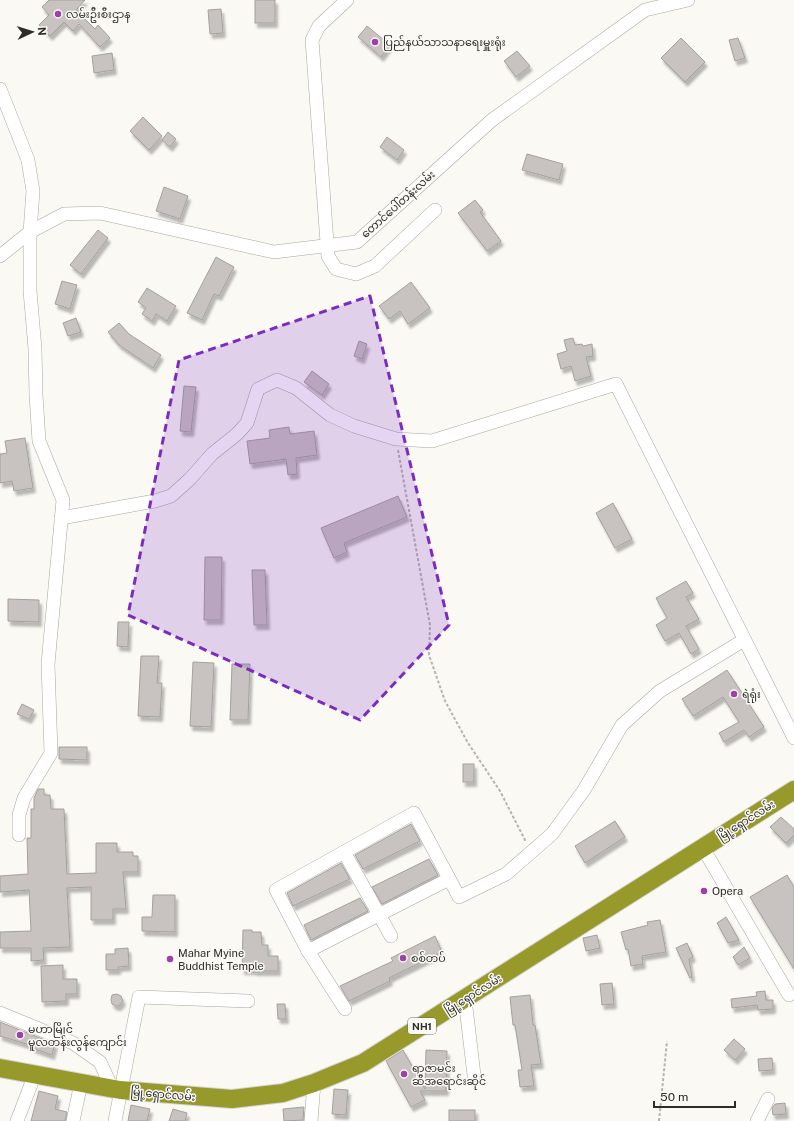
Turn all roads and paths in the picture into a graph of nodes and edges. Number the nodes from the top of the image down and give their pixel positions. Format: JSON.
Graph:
{"nodes":[{"id":1,"x":347,"y":0,"type":"edge"},
{"id":2,"x":688,"y":0,"type":"edge"},
{"id":3,"x":0,"y":89,"type":"edge"},
{"id":4,"x":435,"y":210,"type":"dead end"},
{"id":5,"x":30,"y":232,"type":"junction"},
{"id":6,"x":326,"y":245,"type":"junction"},
{"id":7,"x":0,"y":256,"type":"edge"},
{"id":8,"x":396,"y":439,"type":"junction"},
{"id":9,"x":61,"y":518,"type":"junction"},
{"id":10,"x":744,"y":640,"type":"junction"},
{"id":11,"x":794,"y":738,"type":"edge"},
{"id":12,"x":794,"y":790,"type":"edge"},
{"id":13,"x":19,"y":835,"type":"dead end"},
{"id":14,"x":703,"y":848,"type":"junction"},
{"id":15,"x":344,"y":852,"type":"junction"},
{"id":16,"x":531,"y":852,"type":"junction"},
{"id":17,"x":449,"y":879,"type":"junction"},
{"id":18,"x":379,"y":915,"type":"junction"},
{"id":19,"x":390,"y":936,"type":"dead end"},
{"id":20,"x":308,"y":951,"type":"junction"},
{"id":21,"x":789,"y":995,"type":"dead end"},
{"id":22,"x":465,"y":999,"type":"junction"},
{"id":23,"x":248,"y":1001,"type":"dead end"},
{"id":24,"x":345,"y":1009,"type":"dead end"},
{"id":25,"x":0,"y":1013,"type":"edge"},
{"id":26,"x":667,"y":1041,"type":"dead end"},
{"id":27,"x":0,"y":1068,"type":"edge"},
{"id":28,"x":35,"y":1074,"type":"junction"},
{"id":29,"x":474,"y":1075,"type":"dead end"},
{"id":30,"x":81,"y":1083,"type":"junction"},
{"id":31,"x":314,"y":1083,"type":"junction"},
{"id":32,"x":116,"y":1089,"type":"junction"},
{"id":33,"x":768,"y":1099,"type":"dead end"},
{"id":34,"x":17,"y":1121,"type":"edge"},
{"id":35,"x":73,"y":1121,"type":"edge"},
{"id":36,"x":115,"y":1121,"type":"edge"},
{"id":37,"x":311,"y":1121,"type":"edge"},
{"id":38,"x":659,"y":1121,"type":"edge"},
{"id":39,"x":757,"y":1121,"type":"edge"}],
"edges":[{"from":1,"to":6,"type":"street"},
{"from":2,"to":6,"type":"street","name":"တောင်ပေါ်တန်းလမ်း"},
{"from":3,"to":5,"type":"street"},
{"from":4,"to":6,"type":"street"},
{"from":5,"to":6,"type":"street","name":"တောင်ပေါ်တန်းလမ်း"},
{"from":5,"to":7,"type":"street","name":"တောင်ပေါ်တန်းလမ်း"},
{"from":5,"to":9,"type":"street"},
{"from":8,"to":9,"type":"street"},
{"from":8,"to":10,"type":"street"},
{"from":8,"to":16,"type":"path"},
{"from":9,"to":13,"type":"street"},
{"from":10,"to":11,"type":"street"},
{"from":10,"to":16,"type":"street"},
{"from":12,"to":14,"type":"highway","name":"မြို့ရှောင်လမ်း","number":"NH1"},
{"from":14,"to":21,"type":"street"},
{"from":14,"to":22,"type":"highway","name":"မြို့ရှောင်လမ်း","number":"NH1"},
{"from":15,"to":17,"type":"street"},
{"from":15,"to":18,"type":"street"},
{"from":15,"to":20,"type":"street"},
{"from":16,"to":17,"type":"street"},
{"from":17,"to":18,"type":"street"},
{"from":18,"to":19,"type":"street"},
{"from":18,"to":20,"type":"street"},
{"from":20,"to":24,"type":"street"},
{"from":22,"to":29,"type":"street"},
{"from":22,"to":31,"type":"highway","name":"မြို့ရှောင်လမ်း","number":"NH1"},
{"from":23,"to":32,"type":"street"},
{"from":25,"to":32,"type":"street"},
{"from":26,"to":38,"type":"path"},
{"from":27,"to":28,"type":"highway","name":"မြို့ရှောင်လမ်း","number":"NH1"},
{"from":28,"to":30,"type":"highway","name":"မြို့ရှောင်လမ်း","number":"NH1"},
{"from":28,"to":34,"type":"street"},
{"from":30,"to":32,"type":"highway","name":"မြို့ရှောင်လမ်း","number":"NH1"},
{"from":30,"to":35,"type":"street"},
{"from":31,"to":32,"type":"highway","name":"မြို့ရှောင်လမ်း","number":"NH1"},
{"from":31,"to":37,"type":"street"},
{"from":32,"to":36,"type":"street"},
{"from":33,"to":39,"type":"street"}]}
